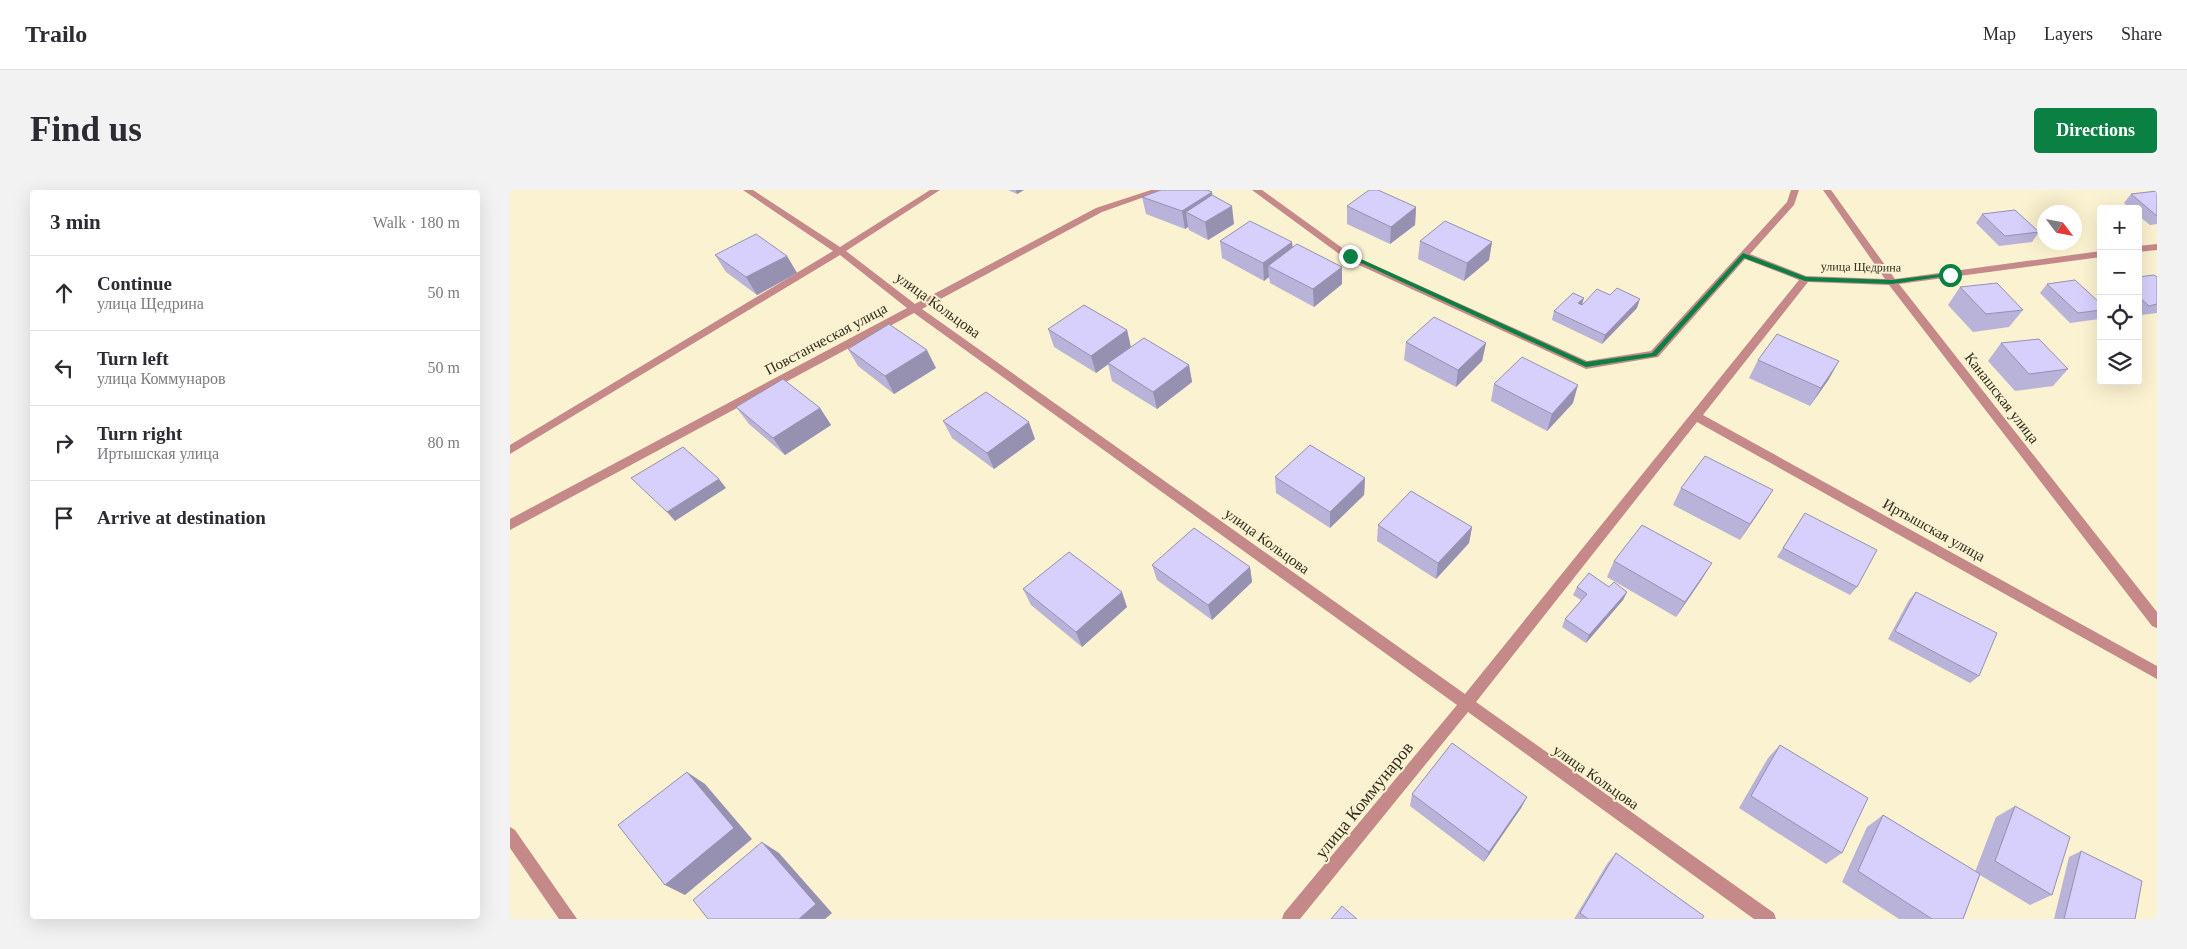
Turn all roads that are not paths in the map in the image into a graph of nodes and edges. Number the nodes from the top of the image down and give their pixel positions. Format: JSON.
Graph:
{"nodes":[{"id":1,"x":746,"y":190,"type":"edge"},
{"id":2,"x":936,"y":190,"type":"edge"},
{"id":3,"x":1160,"y":190,"type":"edge"},
{"id":4,"x":1256,"y":190,"type":"edge"},
{"id":5,"x":1795,"y":190,"type":"edge"},
{"id":6,"x":1827,"y":190,"type":"edge"},
{"id":7,"x":2157,"y":247,"type":"edge"},
{"id":8,"x":2142,"y":249,"type":"edge"},
{"id":9,"x":840,"y":251,"type":"junction"},
{"id":10,"x":1743,"y":255,"type":"junction"},
{"id":11,"x":2097,"y":255,"type":"edge"},
{"id":12,"x":1805,"y":279,"type":"junction"},
{"id":13,"x":1892,"y":282,"type":"junction"},
{"id":14,"x":915,"y":309,"type":"junction"},
{"id":15,"x":1696,"y":416,"type":"junction"},
{"id":16,"x":510,"y":450,"type":"edge"},
{"id":17,"x":510,"y":525,"type":"edge"},
{"id":18,"x":2157,"y":622,"type":"edge"},
{"id":19,"x":2157,"y":673,"type":"edge"},
{"id":20,"x":1466,"y":704,"type":"junction"},
{"id":21,"x":510,"y":835,"type":"edge"},
{"id":22,"x":569,"y":919,"type":"edge"},
{"id":23,"x":1290,"y":919,"type":"edge"},
{"id":24,"x":1768,"y":919,"type":"edge"}],
"edges":[{"from":1,"to":9,"type":"street","name":"улица Кольцова"},
{"from":2,"to":9,"type":"street"},
{"from":3,"to":14,"type":"street","name":"Повстанческая улица"},
{"from":4,"to":10,"type":"street"},
{"from":5,"to":10,"type":"street"},
{"from":6,"to":13,"type":"street","name":"Канашская улица"},
{"from":7,"to":8,"type":"street"},
{"from":9,"to":14,"type":"street","name":"улица Кольцова"},
{"from":9,"to":16,"type":"street"},
{"from":10,"to":12,"type":"street","name":"улица Щедрина"},
{"from":11,"to":13,"type":"street","name":"улица Щедрина"},
{"from":12,"to":13,"type":"street","name":"улица Щедрина"},
{"from":12,"to":15,"type":"street","name":"улица Коммунаров"},
{"from":13,"to":18,"type":"street","name":"Канашская улица"},
{"from":14,"to":17,"type":"street","name":"Повстанческая улица"},
{"from":14,"to":20,"type":"street","name":"улица Кольцова"},
{"from":15,"to":19,"type":"street","name":"Иртышская улица"},
{"from":15,"to":20,"type":"street","name":"улица Коммунаров"},
{"from":20,"to":23,"type":"street","name":"улица Коммунаров"},
{"from":20,"to":24,"type":"street","name":"улица Кольцова"},
{"from":21,"to":22,"type":"street"}]}
